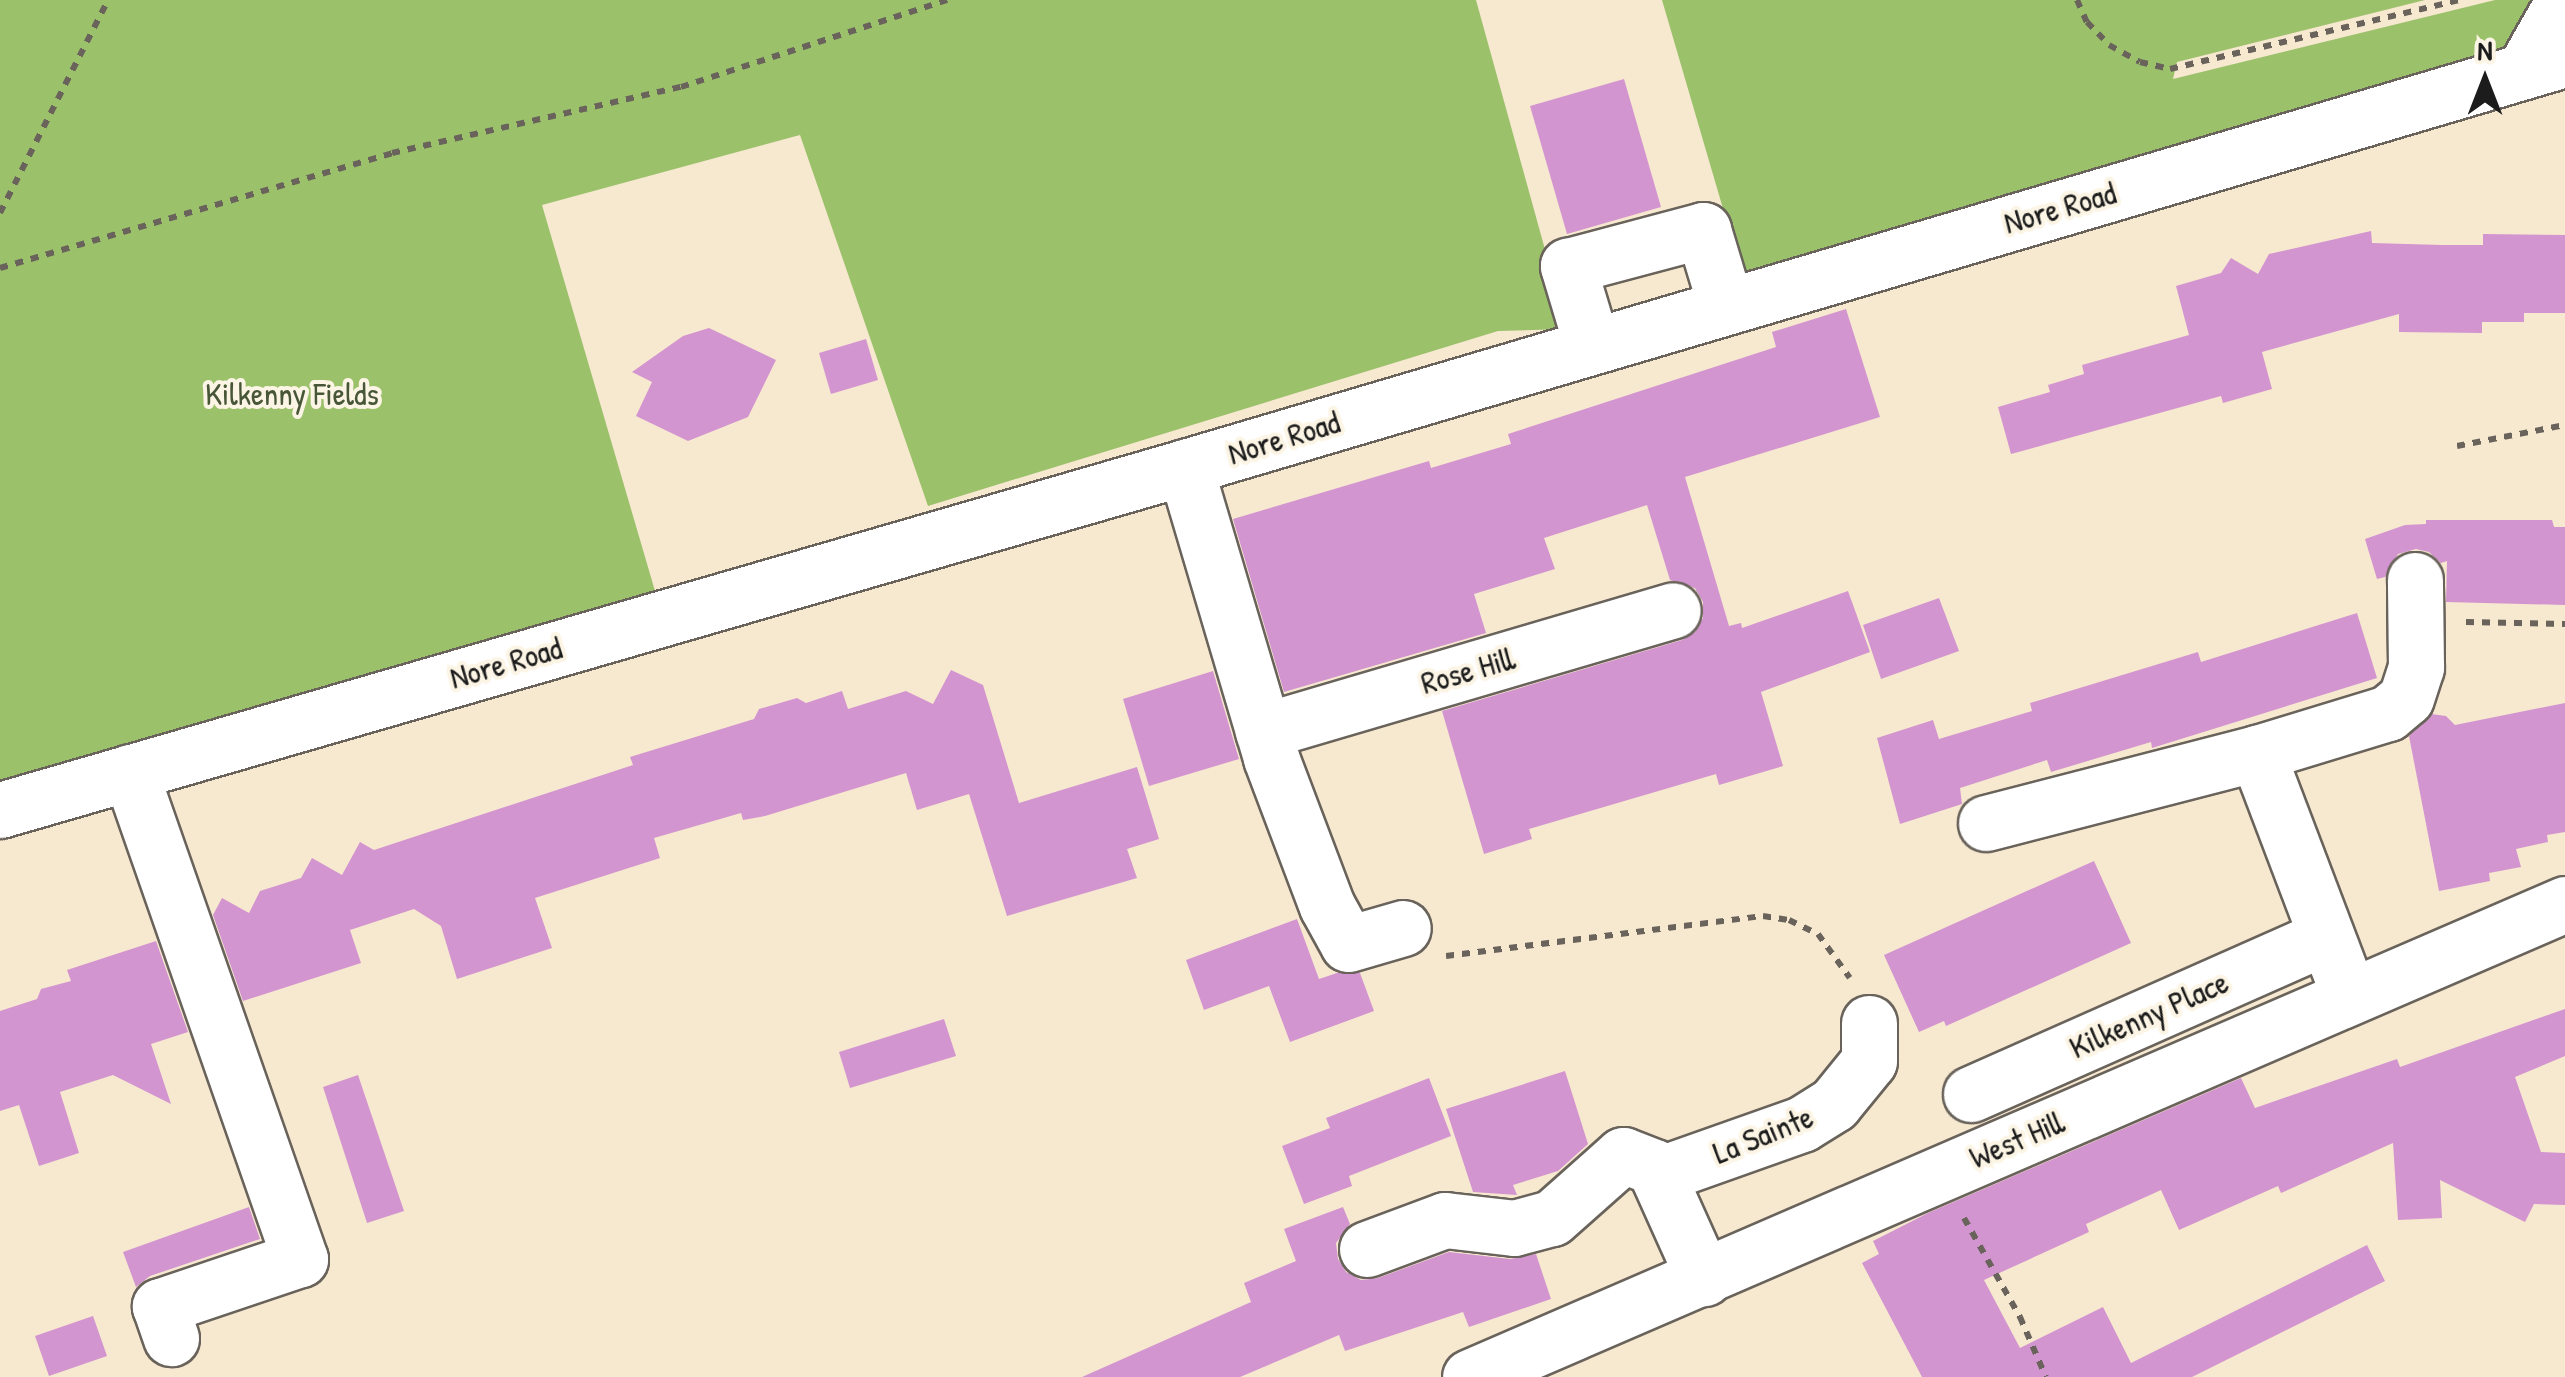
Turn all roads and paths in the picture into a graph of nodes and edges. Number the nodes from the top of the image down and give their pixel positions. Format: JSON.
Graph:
{"nodes":[{"id":1,"x":108,"y":0,"type":"edge"},
{"id":2,"x":947,"y":0,"type":"edge"},
{"id":3,"x":2078,"y":0,"type":"edge"},
{"id":4,"x":2460,"y":0,"type":"edge"},
{"id":5,"x":2564,"y":0,"type":"edge"},
{"id":6,"x":2545,"y":64,"type":"edge"},
{"id":7,"x":0,"y":213,"type":"edge"},
{"id":8,"x":0,"y":268,"type":"edge"},
{"id":9,"x":1726,"y":306,"type":"junction"},
{"id":10,"x":1592,"y":346,"type":"junction"},
{"id":11,"x":2565,"y":426,"type":"edge"},
{"id":12,"x":2457,"y":446,"type":"dead end"},
{"id":13,"x":1185,"y":467,"type":"junction"},
{"id":14,"x":2417,"y":600,"type":"joint"},
{"id":15,"x":1673,"y":610,"type":"dead end"},
{"id":16,"x":2565,"y":624,"type":"edge"},
{"id":17,"x":1263,"y":731,"type":"junction"},
{"id":18,"x":2257,"y":753,"type":"junction"},
{"id":19,"x":130,"y":772,"type":"junction"},
{"id":20,"x":2017,"y":806,"type":"dead end"},
{"id":21,"x":0,"y":810,"type":"edge"},
{"id":22,"x":2565,"y":904,"type":"edge"},
{"id":23,"x":1403,"y":928,"type":"joint"},
{"id":24,"x":2326,"y":936,"type":"junction"},
{"id":25,"x":2350,"y":999,"type":"junction"},
{"id":26,"x":1869,"y":1023,"type":"joint"},
{"id":27,"x":1971,"y":1094,"type":"dead end"},
{"id":28,"x":1943,"y":1172,"type":"junction"},
{"id":29,"x":1658,"y":1175,"type":"junction"},
{"id":30,"x":1366,"y":1250,"type":"dead end"},
{"id":31,"x":1704,"y":1278,"type":"junction"},
{"id":32,"x":171,"y":1338,"type":"dead end"},
{"id":33,"x":1481,"y":1375,"type":"edge"},
{"id":34,"x":2046,"y":1377,"type":"edge"}],
"edges":[{"from":1,"to":7,"type":"path"},
{"from":2,"to":8,"type":"path"},
{"from":3,"to":4,"type":"path"},
{"from":5,"to":6,"type":"street"},
{"from":6,"to":9,"type":"street","name":"Nore Road"},
{"from":9,"to":10,"type":"street","name":"Nore Road"},
{"from":9,"to":10,"type":"street"},
{"from":10,"to":13,"type":"street","name":"Nore Road"},
{"from":11,"to":12,"type":"path"},
{"from":13,"to":17,"type":"street"},
{"from":13,"to":19,"type":"street","name":"Nore Road"},
{"from":14,"to":16,"type":"path"},
{"from":14,"to":18,"type":"street"},
{"from":15,"to":17,"type":"street","name":"Rose Hill"},
{"from":17,"to":23,"type":"street"},
{"from":18,"to":20,"type":"street"},
{"from":18,"to":24,"type":"street"},
{"from":19,"to":21,"type":"street","name":"Nore Road"},
{"from":19,"to":32,"type":"street"},
{"from":22,"to":25,"type":"street","name":"West Hill"},
{"from":23,"to":26,"type":"path"},
{"from":24,"to":25,"type":"street"},
{"from":24,"to":27,"type":"street","name":"Kilkenny Place"},
{"from":25,"to":28,"type":"street","name":"West Hill"},
{"from":26,"to":29,"type":"street","name":"La Sainte"},
{"from":28,"to":31,"type":"street","name":"West Hill"},
{"from":28,"to":34,"type":"path"},
{"from":29,"to":30,"type":"street"},
{"from":29,"to":31,"type":"street"},
{"from":31,"to":33,"type":"street","name":"West Hill"}]}
